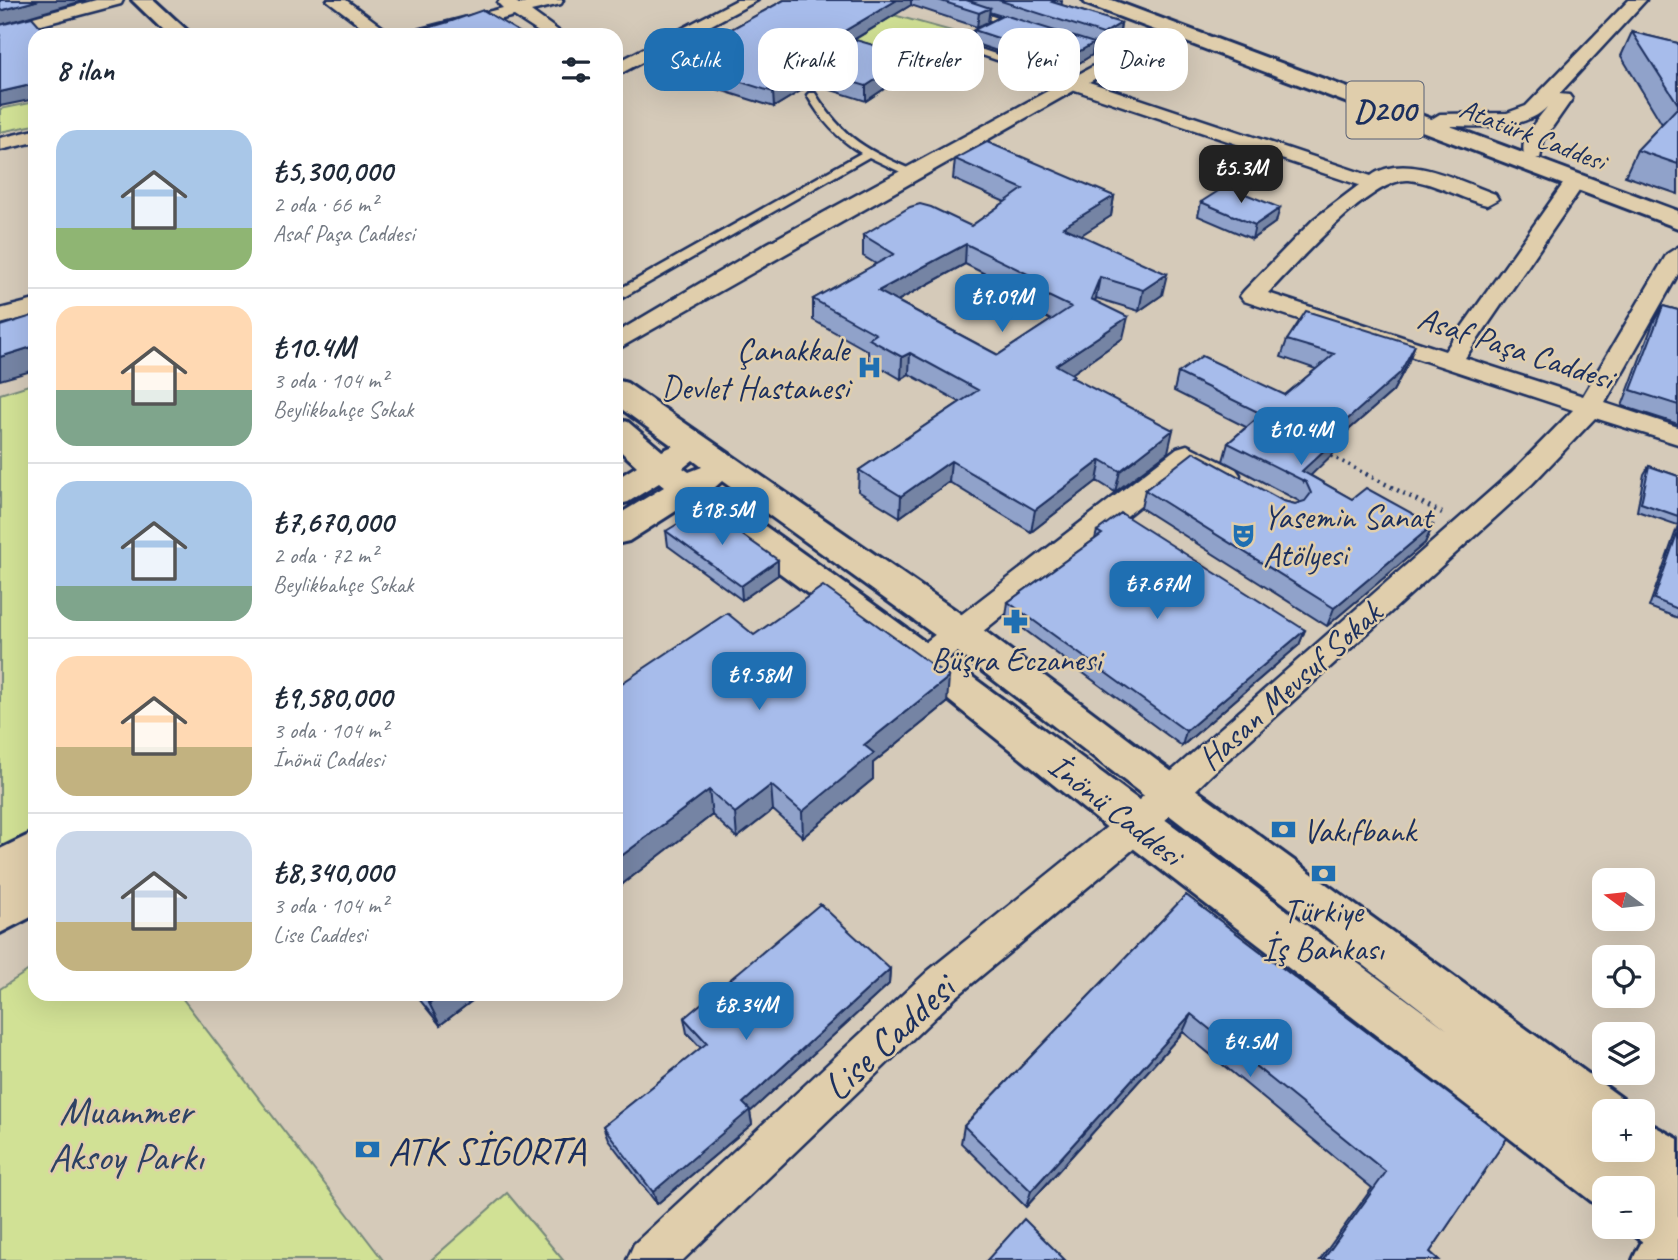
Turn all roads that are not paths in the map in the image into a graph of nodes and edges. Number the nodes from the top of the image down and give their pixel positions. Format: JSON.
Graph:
{"nodes":[{"id":1,"x":115,"y":0,"type":"edge"},
{"id":2,"x":142,"y":0,"type":"edge"},
{"id":3,"x":335,"y":0,"type":"edge"},
{"id":4,"x":502,"y":0,"type":"edge"},
{"id":5,"x":555,"y":0,"type":"edge"},
{"id":6,"x":750,"y":0,"type":"edge"},
{"id":7,"x":936,"y":0,"type":"edge"},
{"id":8,"x":1093,"y":0,"type":"edge"},
{"id":9,"x":1114,"y":0,"type":"edge"},
{"id":10,"x":1638,"y":0,"type":"edge"},
{"id":11,"x":1653,"y":0,"type":"edge"},
{"id":12,"x":21,"y":5,"type":"edge"},
{"id":13,"x":518,"y":10,"type":"junction"},
{"id":14,"x":39,"y":21,"type":"junction"},
{"id":15,"x":1002,"y":21,"type":"junction"},
{"id":16,"x":46,"y":28,"type":"edge"},
{"id":17,"x":145,"y":28,"type":"edge"},
{"id":18,"x":173,"y":28,"type":"edge"},
{"id":19,"x":374,"y":28,"type":"edge"},
{"id":20,"x":447,"y":28,"type":"edge"},
{"id":21,"x":545,"y":28,"type":"edge"},
{"id":22,"x":1025,"y":28,"type":"edge"},
{"id":23,"x":1154,"y":28,"type":"edge"},
{"id":24,"x":984,"y":30,"type":"edge"},
{"id":25,"x":0,"y":31,"type":"edge"},
{"id":26,"x":1188,"y":41,"type":"edge"},
{"id":27,"x":1609,"y":45,"type":"junction"},
{"id":28,"x":623,"y":66,"type":"edge"},
{"id":29,"x":1080,"y":85,"type":"edge"},
{"id":30,"x":1060,"y":91,"type":"edge"},
{"id":31,"x":812,"y":95,"type":"dead end"},
{"id":32,"x":1538,"y":115,"type":"junction"},
{"id":33,"x":1440,"y":120,"type":"junction"},
{"id":34,"x":28,"y":138,"type":"edge"},
{"id":35,"x":0,"y":144,"type":"edge"},
{"id":36,"x":960,"y":146,"type":"junction"},
{"id":37,"x":867,"y":154,"type":"junction"},
{"id":38,"x":1533,"y":155,"type":"junction"},
{"id":39,"x":913,"y":174,"type":"junction"},
{"id":40,"x":1575,"y":181,"type":"junction"},
{"id":41,"x":1372,"y":183,"type":"junction"},
{"id":42,"x":1487,"y":199,"type":"dead end"},
{"id":43,"x":1678,"y":208,"type":"edge"},
{"id":44,"x":1678,"y":220,"type":"edge"},
{"id":45,"x":1678,"y":254,"type":"edge"},
{"id":46,"x":623,"y":292,"type":"edge"},
{"id":47,"x":28,"y":309,"type":"edge"},
{"id":48,"x":0,"y":317,"type":"edge"},
{"id":49,"x":623,"y":339,"type":"edge"},
{"id":50,"x":623,"y":359,"type":"edge"},
{"id":51,"x":1449,"y":363,"type":"junction"},
{"id":52,"x":623,"y":397,"type":"edge"},
{"id":53,"x":1590,"y":408,"type":"junction"},
{"id":54,"x":623,"y":432,"type":"edge"},
{"id":55,"x":1678,"y":436,"type":"edge"},
{"id":56,"x":692,"y":467,"type":"junction"},
{"id":57,"x":1254,"y":491,"type":"edge"},
{"id":58,"x":623,"y":492,"type":"edge"},
{"id":59,"x":623,"y":526,"type":"edge"},
{"id":60,"x":960,"y":632,"type":"junction"},
{"id":61,"x":925,"y":660,"type":"junction"},
{"id":62,"x":1169,"y":793,"type":"junction"},
{"id":63,"x":1136,"y":825,"type":"junction"},
{"id":64,"x":28,"y":855,"type":"edge"},
{"id":65,"x":0,"y":872,"type":"edge"},
{"id":66,"x":28,"y":894,"type":"edge"},
{"id":67,"x":0,"y":912,"type":"edge"},
{"id":68,"x":1592,"y":1107,"type":"edge"},
{"id":69,"x":1655,"y":1155,"type":"edge"},
{"id":70,"x":1678,"y":1172,"type":"edge"},
{"id":71,"x":1602,"y":1176,"type":"edge"},
{"id":72,"x":1655,"y":1217,"type":"edge"},
{"id":73,"x":1678,"y":1234,"type":"edge"},
{"id":74,"x":1678,"y":1240,"type":"edge"},
{"id":75,"x":650,"y":1260,"type":"edge"},
{"id":76,"x":1661,"y":1260,"type":"edge"}],
"edges":[{"from":1,"to":14,"type":"street"},
{"from":1,"to":17,"type":"main road"},
{"from":2,"to":18,"type":"main road"},
{"from":3,"to":19,"type":"street"},
{"from":4,"to":13,"type":"street"},
{"from":5,"to":13,"type":"street"},
{"from":6,"to":28,"type":"street"},
{"from":7,"to":15,"type":"lane"},
{"from":8,"to":23,"type":"main road","name":"Atatürk Caddesi","number":"D200"},
{"from":9,"to":33,"type":"main road","name":"Atatürk Caddesi","number":"D200"},
{"from":10,"to":27,"type":"street"},
{"from":11,"to":27,"type":"street"},
{"from":12,"to":14,"type":"street"},
{"from":13,"to":20,"type":"street"},
{"from":13,"to":21,"type":"street"},
{"from":14,"to":16,"type":"street"},
{"from":14,"to":25,"type":"street"},
{"from":15,"to":22,"type":"lane"},
{"from":15,"to":24,"type":"lane"},
{"from":26,"to":40,"type":"main road","name":"Atatürk Caddesi","number":"D200"},
{"from":27,"to":32,"type":"street"},
{"from":29,"to":41,"type":"street"},
{"from":30,"to":36,"type":"street"},
{"from":31,"to":37,"type":"lane"},
{"from":32,"to":33,"type":"street"},
{"from":32,"to":38,"type":"street"},
{"from":33,"to":38,"type":"main road","name":"Atatürk Caddesi","number":"D200"},
{"from":34,"to":35,"type":"street"},
{"from":36,"to":39,"type":"street"},
{"from":36,"to":50,"type":"street"},
{"from":37,"to":39,"type":"lane"},
{"from":37,"to":46,"type":"lane"},
{"from":38,"to":43,"type":"main road","name":"Atatürk Caddesi","number":"D200"},
{"from":39,"to":49,"type":"street"},
{"from":40,"to":44,"type":"main road","name":"Atatürk Caddesi","number":"D200"},
{"from":40,"to":51,"type":"street"},
{"from":41,"to":42,"type":"street"},
{"from":41,"to":51,"type":"street","name":"Asaf Paşa Caddesi"},
{"from":45,"to":53,"type":"street","name":"Hasan Mevsuf Sokak"},
{"from":47,"to":48,"type":"street"},
{"from":51,"to":53,"type":"street","name":"Asaf Paşa Caddesi"},
{"from":52,"to":56,"type":"main road"},
{"from":53,"to":55,"type":"street","name":"Asaf Paşa Caddesi"},
{"from":53,"to":62,"type":"street","name":"Hasan Mevsuf Sokak"},
{"from":54,"to":56,"type":"main road","name":"İnönü Caddesi"},
{"from":56,"to":58,"type":"main road"},
{"from":56,"to":59,"type":"main road"},
{"from":56,"to":60,"type":"main road","name":"İnönü Caddesi"},
{"from":56,"to":61,"type":"main road","name":"İnönü Caddesi"},
{"from":57,"to":60,"type":"street"},
{"from":60,"to":61,"type":"street"},
{"from":60,"to":62,"type":"main road","name":"İnönü Caddesi"},
{"from":61,"to":63,"type":"main road","name":"İnönü Caddesi"},
{"from":62,"to":63,"type":"street","name":"Hasan Mevsuf Sokak"},
{"from":62,"to":68,"type":"main road","name":"İnönü Caddesi"},
{"from":63,"to":71,"type":"main road","name":"İnönü Caddesi"},
{"from":63,"to":75,"type":"street","name":"Lise Caddesi"},
{"from":64,"to":65,"type":"main road"},
{"from":66,"to":67,"type":"main road"},
{"from":69,"to":70,"type":"main road"},
{"from":72,"to":73,"type":"main road"},
{"from":74,"to":76,"type":"main road"}]}
